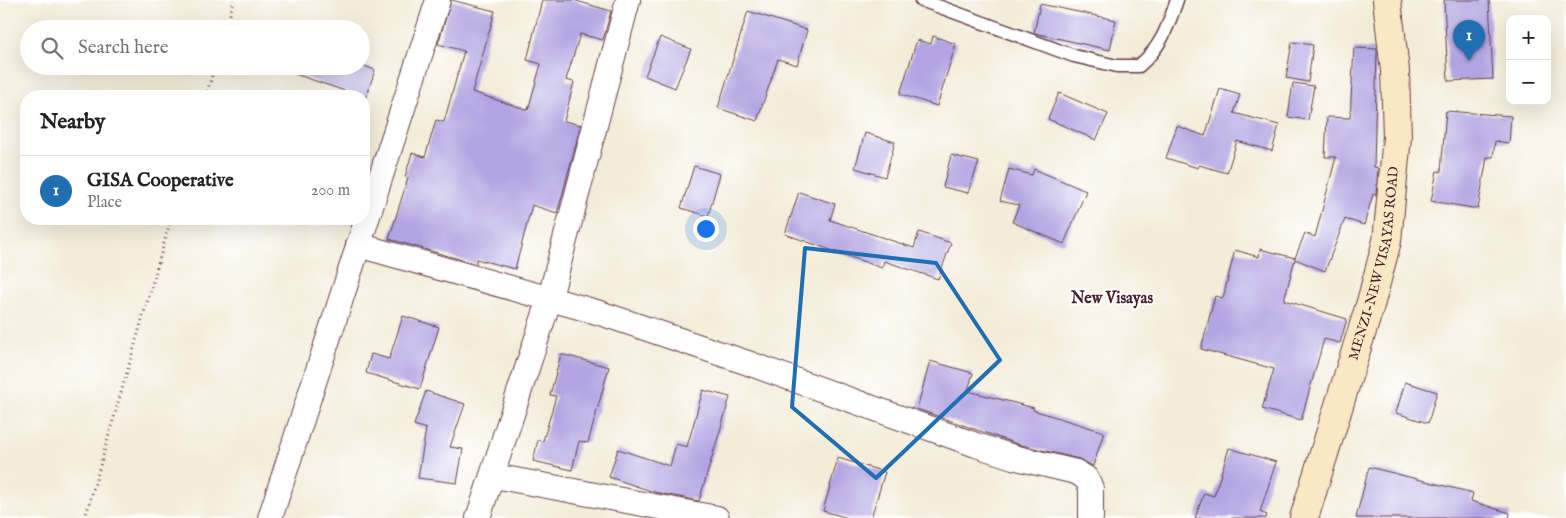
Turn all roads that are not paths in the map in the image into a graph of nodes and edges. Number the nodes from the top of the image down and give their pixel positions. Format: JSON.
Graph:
{"nodes":[{"id":1,"x":438,"y":0,"type":"edge"},
{"id":2,"x":628,"y":0,"type":"edge"},
{"id":3,"x":921,"y":0,"type":"edge"},
{"id":4,"x":1178,"y":0,"type":"edge"},
{"id":5,"x":1387,"y":0,"type":"edge"},
{"id":6,"x":370,"y":209,"type":"edge"},
{"id":7,"x":365,"y":225,"type":"edge"},
{"id":8,"x":358,"y":246,"type":"junction"},
{"id":9,"x":550,"y":301,"type":"junction"},
{"id":10,"x":494,"y":476,"type":"junction"},
{"id":11,"x":1305,"y":517,"type":"edge"},
{"id":12,"x":270,"y":518,"type":"edge"},
{"id":13,"x":478,"y":518,"type":"edge"},
{"id":14,"x":717,"y":518,"type":"edge"},
{"id":15,"x":1091,"y":518,"type":"edge"}],
"edges":[{"from":1,"to":6,"type":"street"},
{"from":2,"to":9,"type":"street"},
{"from":3,"to":4,"type":"lane"},
{"from":5,"to":11,"type":"main road","name":"MENZI-NEW VISAYAS ROAD"},
{"from":7,"to":8,"type":"street"},
{"from":8,"to":9,"type":"street"},
{"from":8,"to":12,"type":"street"},
{"from":9,"to":10,"type":"street"},
{"from":9,"to":15,"type":"street"},
{"from":10,"to":13,"type":"street"},
{"from":10,"to":14,"type":"street"}]}
